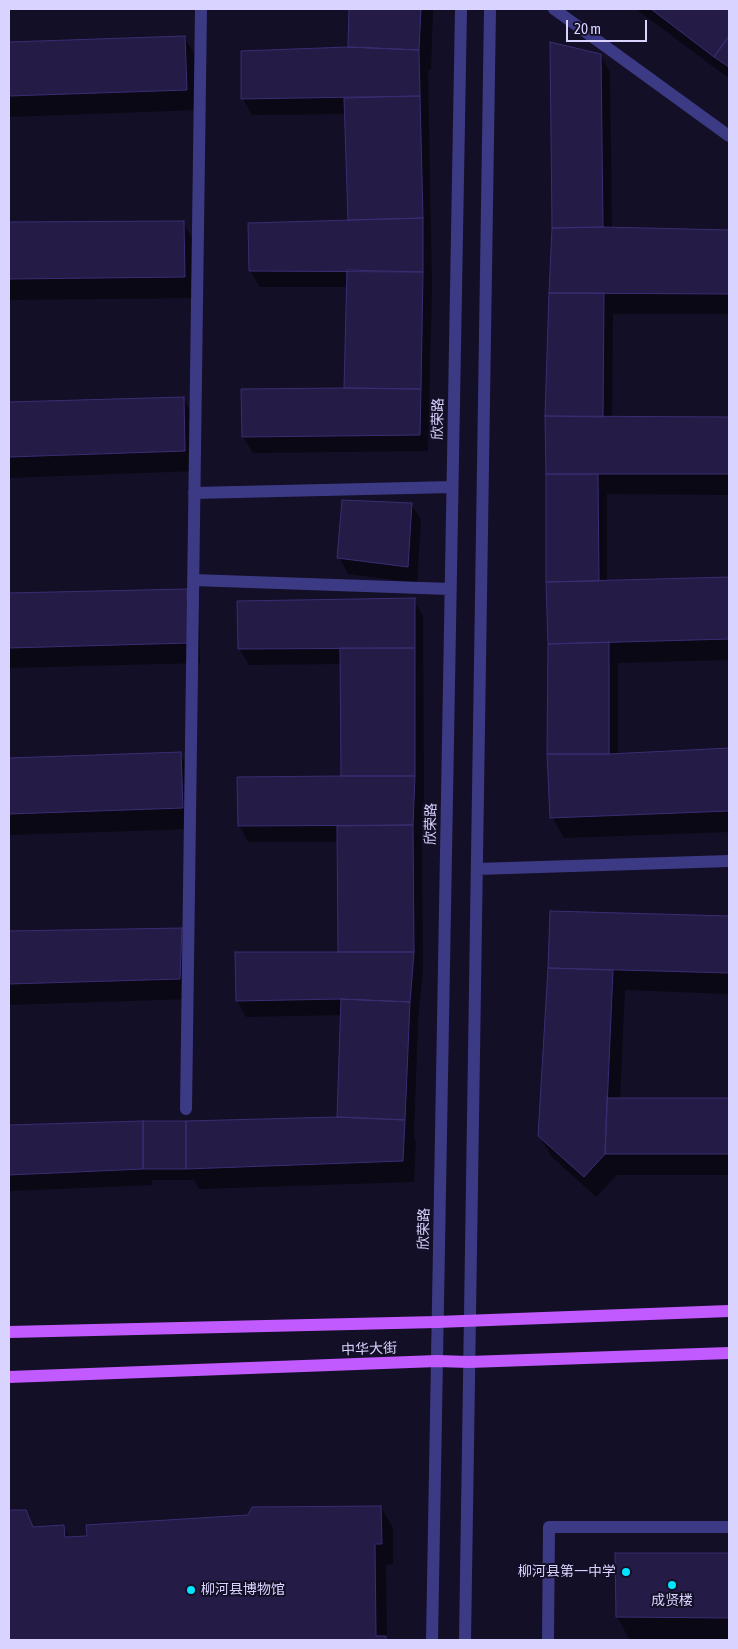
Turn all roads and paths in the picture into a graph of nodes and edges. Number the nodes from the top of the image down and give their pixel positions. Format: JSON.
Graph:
{"nodes":[{"id":1,"x":200,"y":9,"type":"edge"},
{"id":2,"x":460,"y":9,"type":"edge"},
{"id":3,"x":490,"y":9,"type":"edge"},
{"id":4,"x":554,"y":9,"type":"edge"},
{"id":5,"x":729,"y":136,"type":"edge"},
{"id":6,"x":452,"y":487,"type":"junction"},
{"id":7,"x":194,"y":493,"type":"junction"},
{"id":8,"x":193,"y":580,"type":"junction"},
{"id":9,"x":450,"y":589,"type":"junction"},
{"id":10,"x":729,"y":861,"type":"edge"},
{"id":11,"x":477,"y":869,"type":"junction"},
{"id":12,"x":186,"y":1109,"type":"dead end"},
{"id":13,"x":729,"y":1311,"type":"edge"},
{"id":14,"x":470,"y":1321,"type":"junction"},
{"id":15,"x":437,"y":1322,"type":"junction"},
{"id":16,"x":9,"y":1332,"type":"edge"},
{"id":17,"x":729,"y":1353,"type":"edge"},
{"id":18,"x":437,"y":1361,"type":"junction"},
{"id":19,"x":469,"y":1362,"type":"junction"},
{"id":20,"x":9,"y":1377,"type":"edge"},
{"id":21,"x":729,"y":1527,"type":"edge"},
{"id":22,"x":432,"y":1640,"type":"edge"},
{"id":23,"x":465,"y":1640,"type":"edge"},
{"id":24,"x":548,"y":1640,"type":"edge"}],
"edges":[{"from":1,"to":7,"type":"street"},
{"from":2,"to":6,"type":"street","name":"欣荣路"},
{"from":3,"to":11,"type":"street"},
{"from":4,"to":5,"type":"street"},
{"from":6,"to":7,"type":"street"},
{"from":6,"to":9,"type":"street","name":"欣荣路"},
{"from":7,"to":8,"type":"street"},
{"from":8,"to":9,"type":"street"},
{"from":8,"to":12,"type":"street"},
{"from":9,"to":15,"type":"street","name":"欣荣路"},
{"from":10,"to":11,"type":"street"},
{"from":11,"to":14,"type":"street"},
{"from":13,"to":14,"type":"main road","name":"中华大街"},
{"from":14,"to":15,"type":"main road","name":"中华大街"},
{"from":14,"to":19,"type":"street"},
{"from":15,"to":16,"type":"main road","name":"中华大街"},
{"from":15,"to":18,"type":"street","name":"欣荣路"},
{"from":17,"to":19,"type":"main road","name":"中华大街"},
{"from":18,"to":19,"type":"main road","name":"中华大街"},
{"from":18,"to":20,"type":"main road","name":"中华大街"},
{"from":18,"to":22,"type":"street","name":"欣荣路"},
{"from":19,"to":23,"type":"street"},
{"from":21,"to":24,"type":"street"}]}
